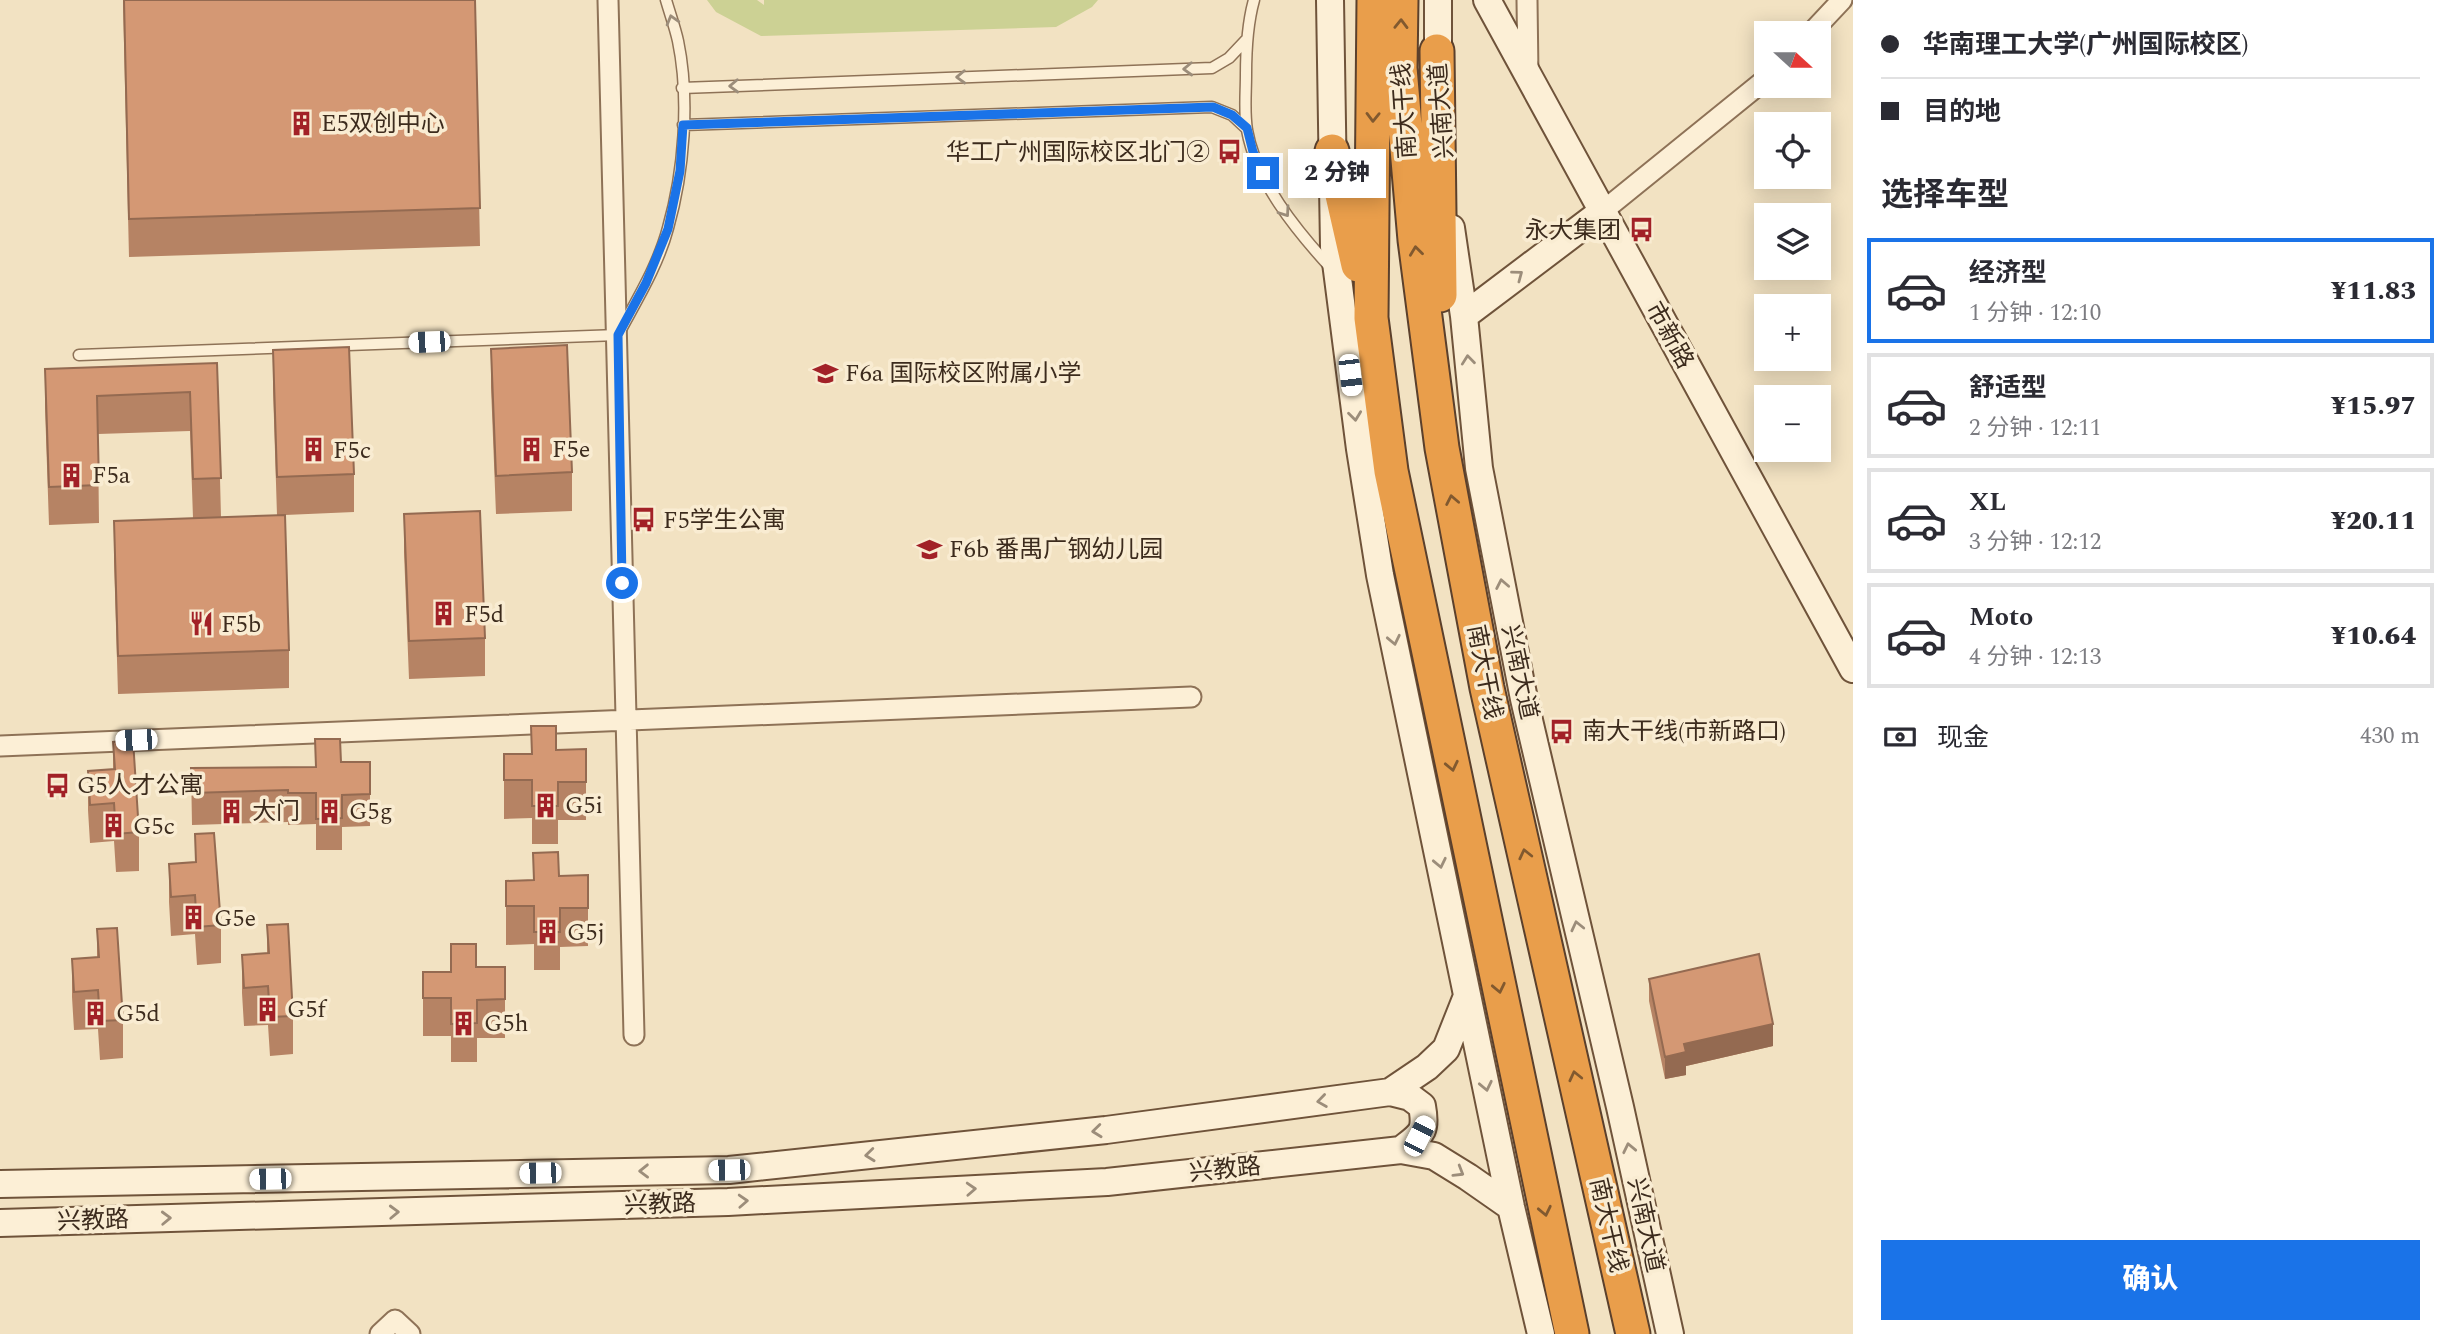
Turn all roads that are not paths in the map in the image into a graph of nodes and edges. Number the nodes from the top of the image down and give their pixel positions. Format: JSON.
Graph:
{"nodes":[{"id":1,"x":608,"y":0,"type":"edge"},
{"id":2,"x":666,"y":0,"type":"edge"},
{"id":3,"x":1254,"y":0,"type":"edge"},
{"id":4,"x":1330,"y":0,"type":"edge"},
{"id":5,"x":1374,"y":0,"type":"edge"},
{"id":6,"x":1401,"y":0,"type":"edge"},
{"id":7,"x":1438,"y":0,"type":"edge"},
{"id":8,"x":1487,"y":0,"type":"edge"},
{"id":9,"x":1527,"y":0,"type":"edge"},
{"id":10,"x":1842,"y":0,"type":"edge"},
{"id":11,"x":1822,"y":21,"type":"edge"},
{"id":12,"x":1246,"y":40,"type":"junction"},
{"id":13,"x":1437,"y":51,"type":"junction"},
{"id":14,"x":1528,"y":74,"type":"junction"},
{"id":15,"x":682,"y":88,"type":"junction"},
{"id":16,"x":1754,"y":89,"type":"edge"},
{"id":17,"x":683,"y":125,"type":"junction"},
{"id":18,"x":1247,"y":128,"type":"junction"},
{"id":19,"x":1332,"y":151,"type":"junction"},
{"id":20,"x":1603,"y":211,"type":"junction"},
{"id":21,"x":1337,"y":275,"type":"junction"},
{"id":22,"x":1464,"y":316,"type":"junction"},
{"id":23,"x":1371,"y":318,"type":"junction"},
{"id":24,"x":618,"y":335,"type":"junction"},
{"id":25,"x":79,"y":355,"type":"dead end"},
{"id":26,"x":1443,"y":448,"type":"junction"},
{"id":27,"x":1853,"y":669,"type":"edge"},
{"id":28,"x":1191,"y":697,"type":"dead end"},
{"id":29,"x":625,"y":720,"type":"junction"},
{"id":30,"x":0,"y":746,"type":"edge"},
{"id":31,"x":1467,"y":996,"type":"junction"},
{"id":32,"x":634,"y":1035,"type":"dead end"},
{"id":33,"x":1390,"y":1092,"type":"junction"},
{"id":34,"x":1401,"y":1150,"type":"junction"},
{"id":35,"x":0,"y":1184,"type":"edge"},
{"id":36,"x":1511,"y":1207,"type":"junction"},
{"id":37,"x":0,"y":1223,"type":"edge"},
{"id":38,"x":380,"y":1334,"type":"edge"},
{"id":39,"x":410,"y":1334,"type":"edge"},
{"id":40,"x":1541,"y":1334,"type":"edge"},
{"id":41,"x":1573,"y":1334,"type":"edge"},
{"id":42,"x":1633,"y":1334,"type":"edge"},
{"id":43,"x":1670,"y":1334,"type":"edge"}],
"edges":[{"from":1,"to":24,"type":"street"},
{"from":15,"to":2,"type":"lane","one_way":true},
{"from":3,"to":12,"type":"lane"},
{"from":4,"to":19,"type":"street"},
{"from":5,"to":23,"type":"highway","name":"南大干线","one_way":true},
{"from":26,"to":6,"type":"highway","name":"南大干线","one_way":true},
{"from":7,"to":13,"type":"street","name":"兴南大道"},
{"from":8,"to":14,"type":"street","name":"市新路"},
{"from":9,"to":14,"type":"street"},
{"from":10,"to":11,"type":"street"},
{"from":12,"to":15,"type":"lane","one_way":true},
{"from":12,"to":18,"type":"lane"},
{"from":13,"to":22,"type":"street","name":"兴南大道"},
{"from":13,"to":26,"type":"highway"},
{"from":14,"to":20,"type":"street","name":"市新路"},
{"from":15,"to":17,"type":"lane"},
{"from":16,"to":20,"type":"street"},
{"from":17,"to":18,"type":"lane"},
{"from":17,"to":24,"type":"lane"},
{"from":18,"to":21,"type":"lane","one_way":true},
{"from":19,"to":21,"type":"street"},
{"from":19,"to":23,"type":"highway"},
{"from":22,"to":20,"type":"street","one_way":true},
{"from":20,"to":27,"type":"street","name":"市新路"},
{"from":21,"to":31,"type":"street","one_way":true},
{"from":43,"to":22,"type":"street","name":"兴南大道","one_way":true},
{"from":23,"to":41,"type":"highway","name":"南大干线","one_way":true},
{"from":24,"to":25,"type":"lane"},
{"from":24,"to":29,"type":"street"},
{"from":42,"to":26,"type":"highway","name":"南大干线","one_way":true},
{"from":28,"to":29,"type":"street"},
{"from":29,"to":30,"type":"street"},
{"from":29,"to":32,"type":"street"},
{"from":31,"to":33,"type":"street"},
{"from":31,"to":36,"type":"street","one_way":true},
{"from":33,"to":34,"type":"street"},
{"from":33,"to":35,"type":"street","name":"兴教路","one_way":true},
{"from":34,"to":36,"type":"street","name":"兴教路","one_way":true},
{"from":37,"to":34,"type":"street","name":"兴教路","one_way":true},
{"from":36,"to":40,"type":"street"},
{"from":38,"to":39,"type":"street"}]}
